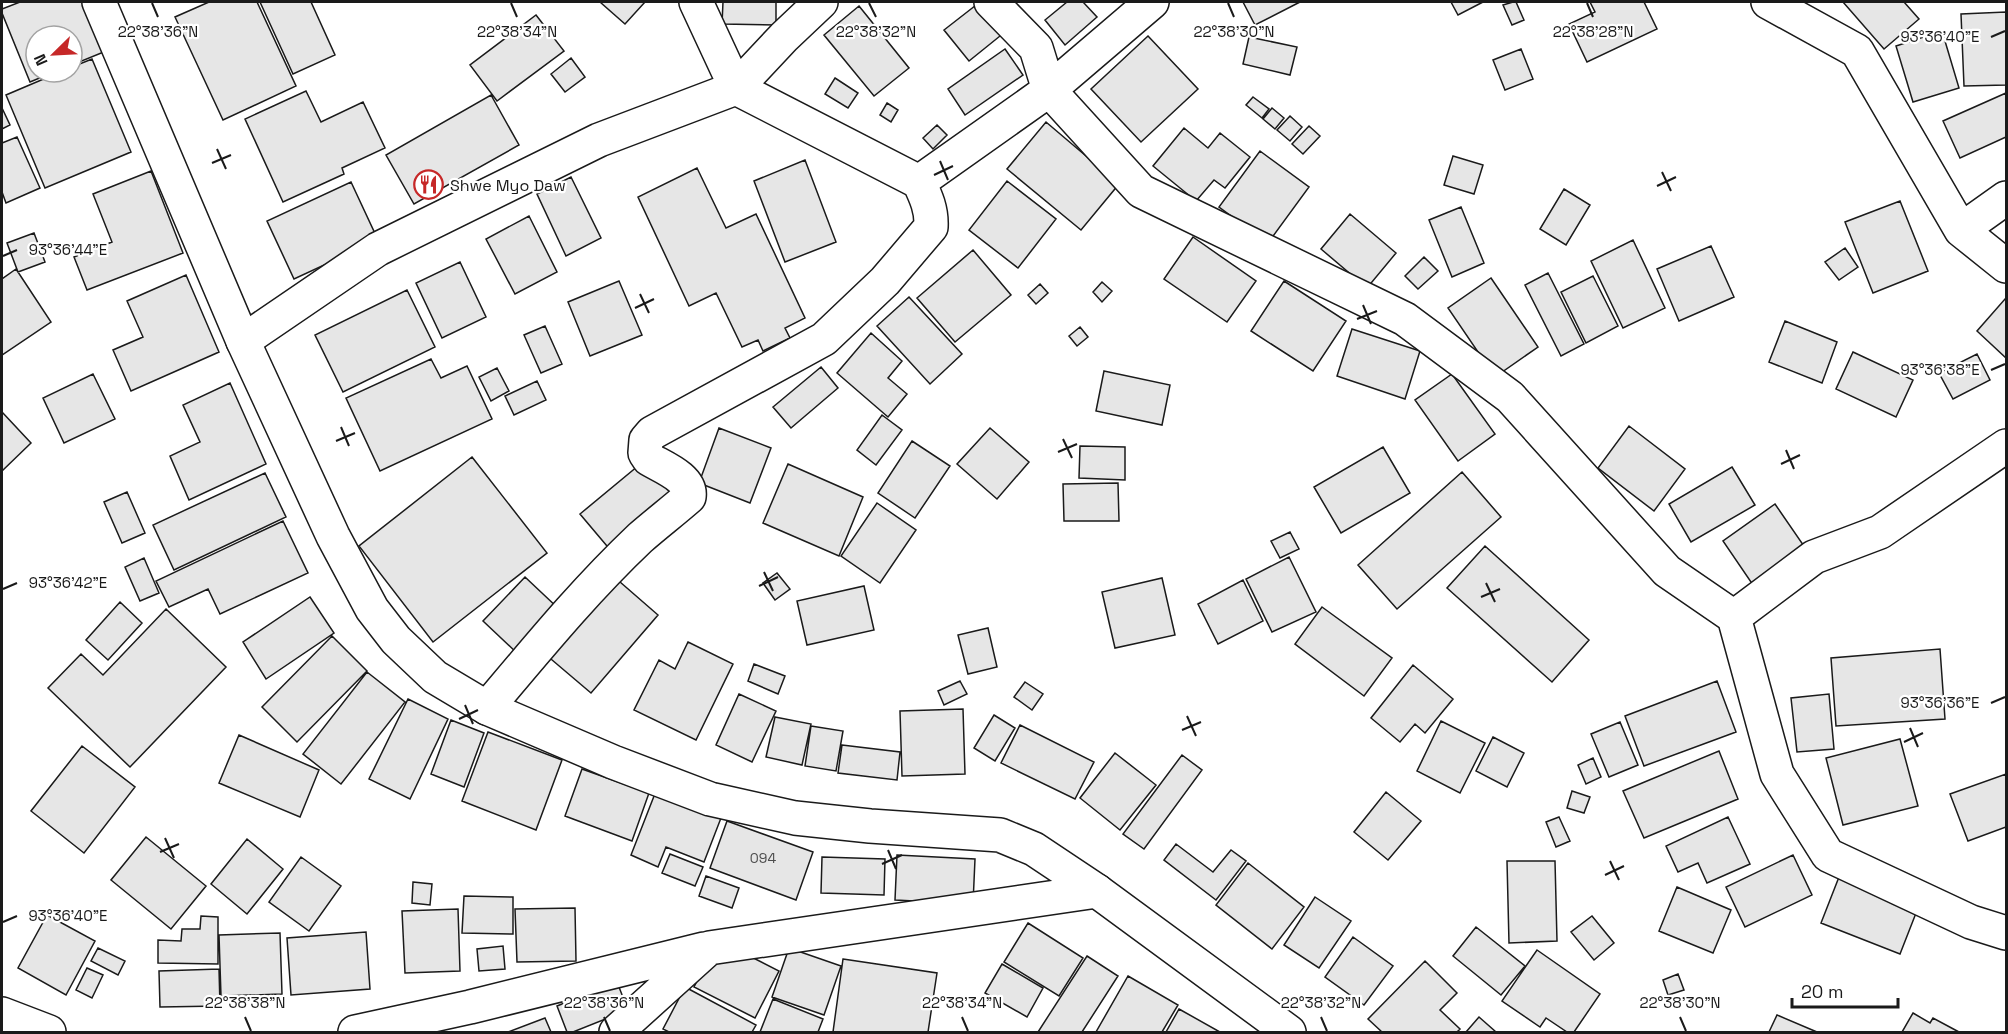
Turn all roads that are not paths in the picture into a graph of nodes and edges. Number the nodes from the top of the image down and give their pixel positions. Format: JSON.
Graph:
{"nodes":[{"id":1,"x":99,"y":2,"type":"edge"},
{"id":2,"x":696,"y":2,"type":"edge"},
{"id":3,"x":821,"y":2,"type":"edge"},
{"id":4,"x":991,"y":2,"type":"edge"},
{"id":5,"x":1152,"y":2,"type":"edge"},
{"id":6,"x":1768,"y":2,"type":"edge"},
{"id":7,"x":736,"y":88,"type":"junction"},
{"id":8,"x":1049,"y":90,"type":"junction"},
{"id":9,"x":919,"y":182,"type":"junction"},
{"id":10,"x":2007,"y":198,"type":"edge"},
{"id":11,"x":1961,"y":230,"type":"junction"},
{"id":12,"x":2007,"y":266,"type":"edge"},
{"id":13,"x":243,"y":341,"type":"junction"},
{"id":14,"x":2007,"y":446,"type":"edge"},
{"id":15,"x":1734,"y":617,"type":"junction"},
{"id":16,"x":487,"y":708,"type":"junction"},
{"id":17,"x":1097,"y":891,"type":"junction"},
{"id":18,"x":2007,"y":933,"type":"edge"},
{"id":19,"x":709,"y":948,"type":"junction"},
{"id":20,"x":2,"y":1014,"type":"edge"},
{"id":21,"x":49,"y":1032,"type":"edge"},
{"id":22,"x":354,"y":1032,"type":"edge"},
{"id":23,"x":616,"y":1032,"type":"edge"},
{"id":24,"x":1289,"y":1032,"type":"edge"}],
"edges":[{"from":1,"to":13,"type":"main road"},
{"from":2,"to":7,"type":"main road"},
{"from":3,"to":7,"type":"main road"},
{"from":4,"to":8,"type":"main road"},
{"from":5,"to":8,"type":"main road"},
{"from":6,"to":11,"type":"main road"},
{"from":7,"to":9,"type":"main road"},
{"from":7,"to":13,"type":"main road"},
{"from":8,"to":9,"type":"main road"},
{"from":8,"to":15,"type":"main road"},
{"from":9,"to":16,"type":"main road"},
{"from":10,"to":11,"type":"main road"},
{"from":11,"to":12,"type":"main road"},
{"from":13,"to":16,"type":"main road"},
{"from":14,"to":15,"type":"main road"},
{"from":15,"to":18,"type":"main road"},
{"from":16,"to":17,"type":"main road"},
{"from":17,"to":19,"type":"main road"},
{"from":17,"to":24,"type":"main road"},
{"from":19,"to":22,"type":"main road"},
{"from":19,"to":23,"type":"main road"},
{"from":20,"to":21,"type":"main road"}]}
